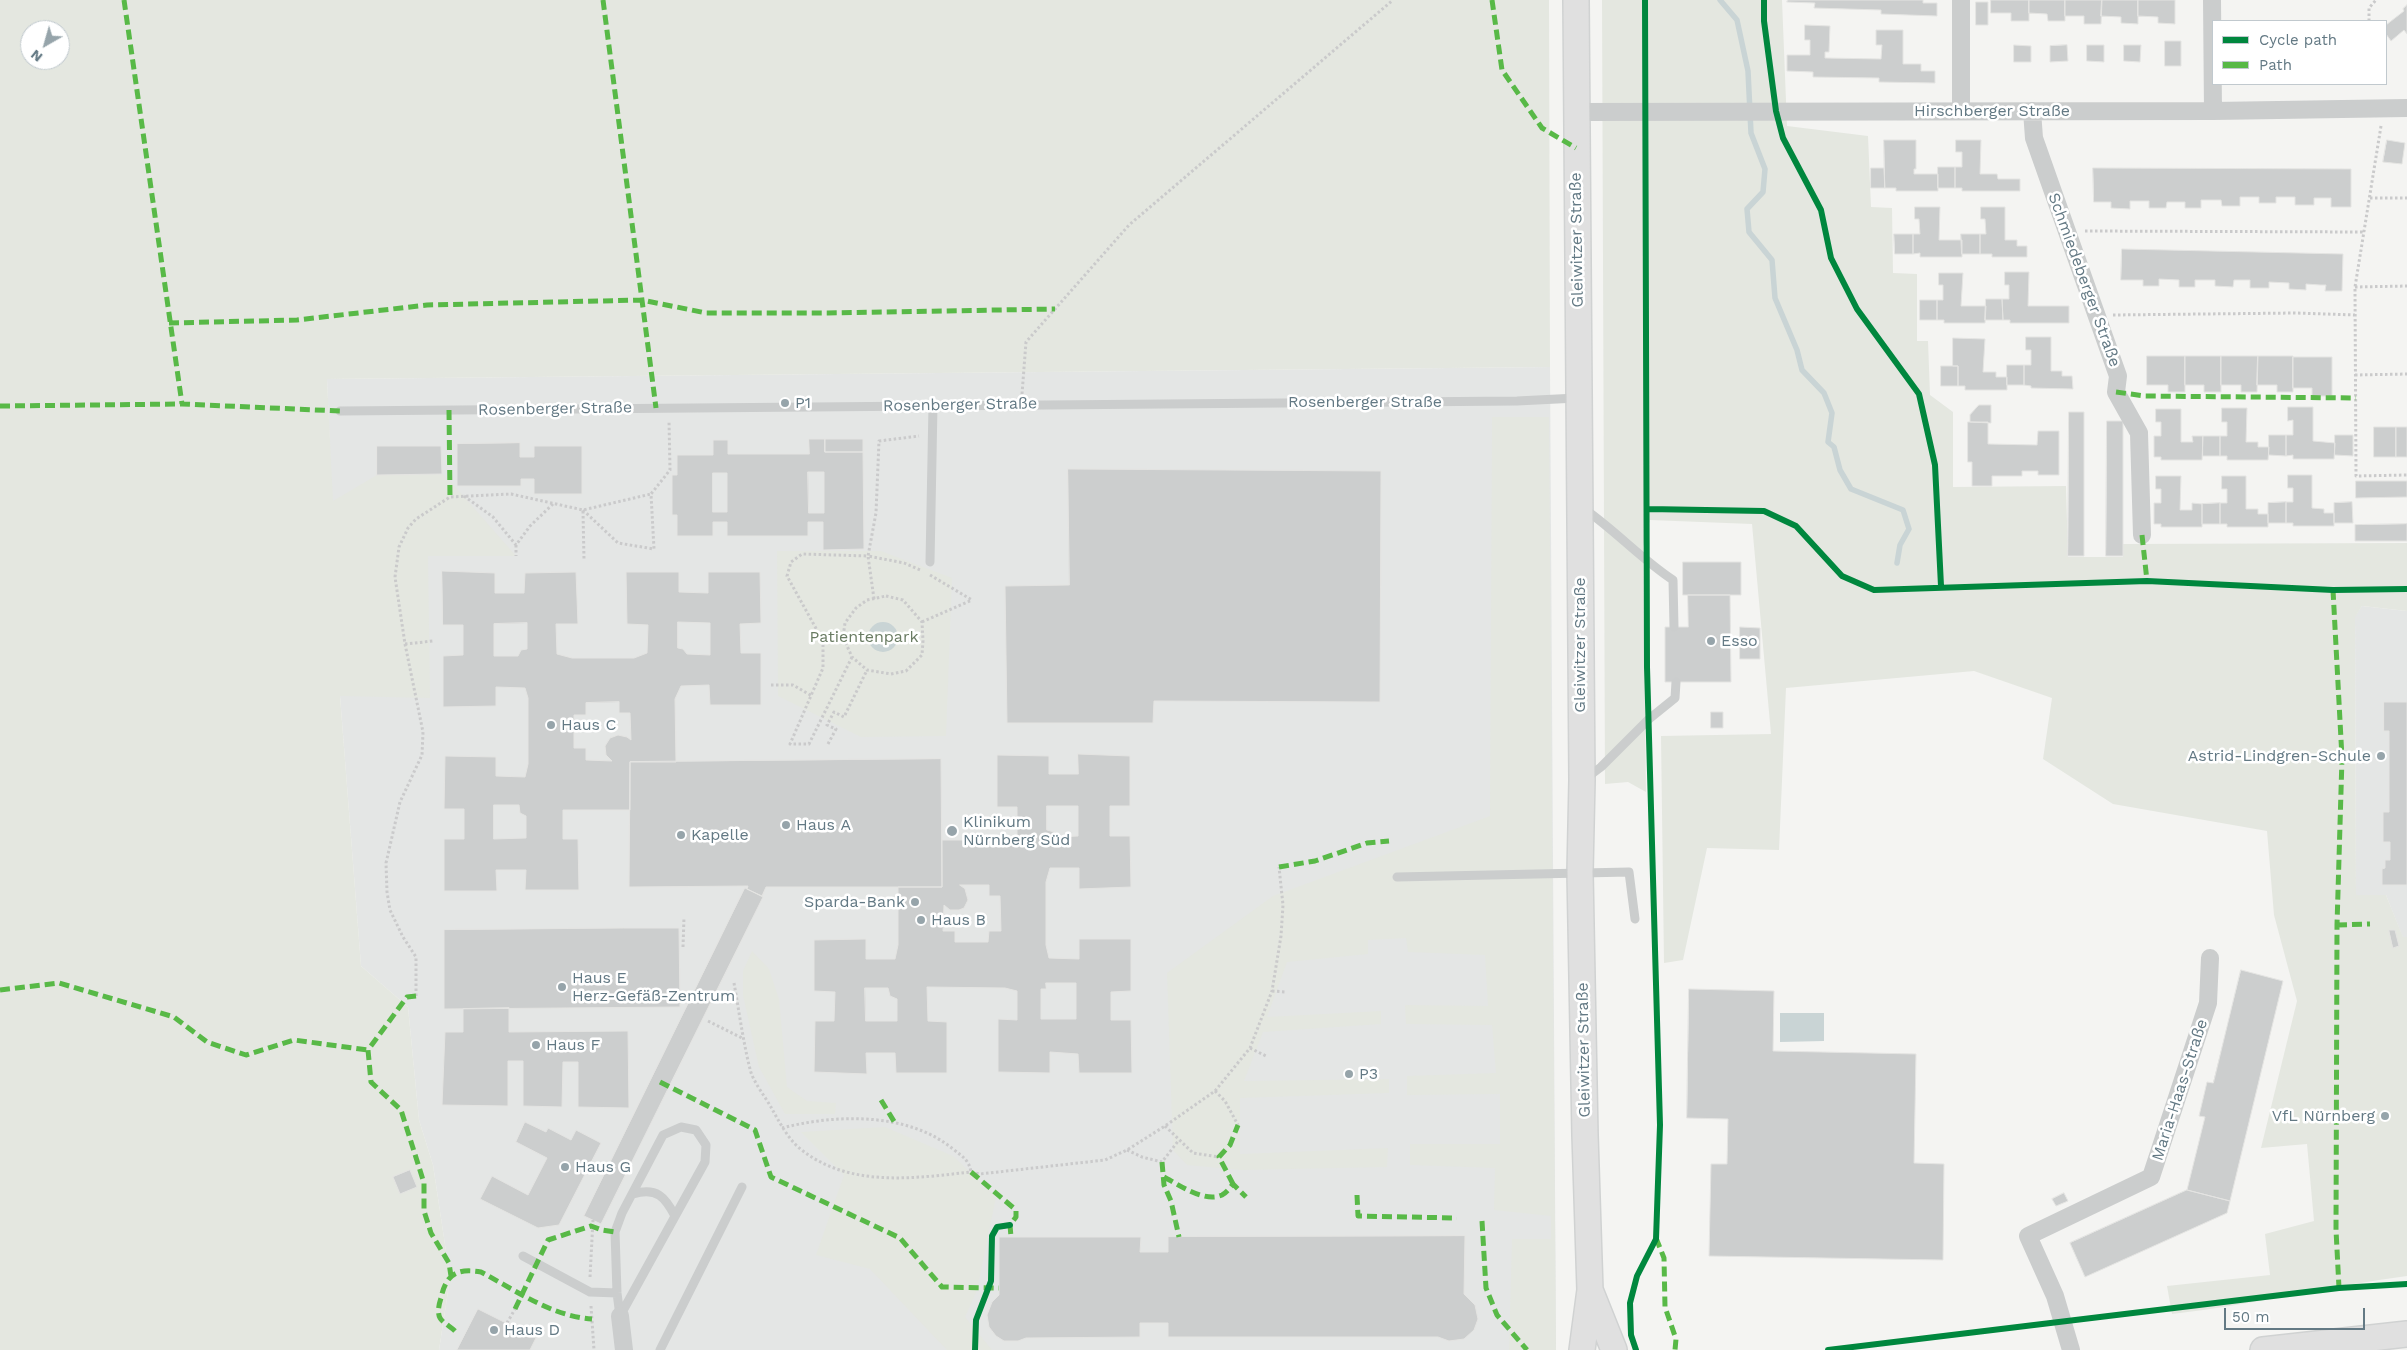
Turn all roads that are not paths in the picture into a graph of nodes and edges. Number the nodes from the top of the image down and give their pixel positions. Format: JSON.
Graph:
{"nodes":[{"id":1,"x":1576,"y":0,"type":"edge"},
{"id":2,"x":1961,"y":0,"type":"edge"},
{"id":3,"x":2212,"y":0,"type":"edge"},
{"id":4,"x":2212,"y":20,"type":"edge"},
{"id":5,"x":2213,"y":85,"type":"edge"},
{"id":6,"x":2407,"y":108,"type":"edge"},
{"id":7,"x":1962,"y":111,"type":"junction"},
{"id":8,"x":2032,"y":111,"type":"junction"},
{"id":9,"x":2213,"y":111,"type":"junction"},
{"id":10,"x":1576,"y":112,"type":"junction"},
{"id":11,"x":1579,"y":398,"type":"junction"},
{"id":12,"x":933,"y":405,"type":"junction"},
{"id":13,"x":340,"y":411,"type":"dead end"},
{"id":14,"x":1579,"y":505,"type":"junction"},
{"id":15,"x":2142,"y":535,"type":"dead end"},
{"id":16,"x":930,"y":562,"type":"dead end"},
{"id":17,"x":1674,"y":627,"type":"dead end"},
{"id":18,"x":1676,"y":682,"type":"dead end"},
{"id":19,"x":1582,"y":780,"type":"junction"},
{"id":20,"x":1580,"y":872,"type":"junction"},
{"id":21,"x":1397,"y":877,"type":"dead end"},
{"id":22,"x":1635,"y":920,"type":"dead end"},
{"id":23,"x":2210,"y":958,"type":"dead end"},
{"id":24,"x":742,"y":1187,"type":"dead end"},
{"id":25,"x":633,"y":1194,"type":"junction"},
{"id":26,"x":675,"y":1216,"type":"junction"},
{"id":27,"x":523,"y":1256,"type":"dead end"},
{"id":28,"x":1590,"y":1290,"type":"junction"},
{"id":29,"x":617,"y":1293,"type":"junction"},
{"id":30,"x":620,"y":1316,"type":"junction"},
{"id":31,"x":2402,"y":1340,"type":"edge"},
{"id":32,"x":624,"y":1350,"type":"edge"},
{"id":33,"x":660,"y":1350,"type":"edge"},
{"id":34,"x":1582,"y":1350,"type":"edge"},
{"id":35,"x":1614,"y":1350,"type":"edge"},
{"id":36,"x":2071,"y":1350,"type":"edge"},
{"id":37,"x":2263,"y":1350,"type":"edge"}],
"edges":[{"from":1,"to":10,"type":"main road","name":"Gleiwitzer Straße"},
{"from":2,"to":7,"type":"street"},
{"from":3,"to":4,"type":"street"},
{"from":5,"to":9,"type":"street"},
{"from":6,"to":9,"type":"street","name":"Hirschberger Straße"},
{"from":7,"to":8,"type":"street","name":"Hirschberger Straße"},
{"from":7,"to":10,"type":"street","name":"Hirschberger Straße"},
{"from":8,"to":9,"type":"street","name":"Hirschberger Straße"},
{"from":8,"to":15,"type":"street","name":"Schmiedeberger Straße"},
{"from":10,"to":11,"type":"main road","name":"Gleiwitzer Straße"},
{"from":11,"to":12,"type":"lane","name":"Rosenberger Straße"},
{"from":11,"to":14,"type":"main road","name":"Gleiwitzer Straße"},
{"from":12,"to":13,"type":"lane","name":"Rosenberger Straße"},
{"from":12,"to":16,"type":"lane"},
{"from":14,"to":17,"type":"lane"},
{"from":14,"to":19,"type":"main road","name":"Gleiwitzer Straße"},
{"from":18,"to":19,"type":"lane"},
{"from":19,"to":20,"type":"main road","name":"Gleiwitzer Straße"},
{"from":20,"to":21,"type":"lane"},
{"from":20,"to":22,"type":"lane"},
{"from":20,"to":28,"type":"main road","name":"Gleiwitzer Straße"},
{"from":23,"to":36,"type":"street","name":"Maria-Haas-Straße"},
{"from":24,"to":33,"type":"lane"},
{"from":25,"to":26,"type":"lane"},
{"from":25,"to":26,"type":"lane"},
{"from":25,"to":29,"type":"lane"},
{"from":26,"to":30,"type":"lane"},
{"from":27,"to":29,"type":"lane"},
{"from":28,"to":34,"type":"main road","name":"Gleiwitzer Straße"},
{"from":28,"to":35,"type":"main road","name":"Gleiwitzer Straße"},
{"from":29,"to":30,"type":"lane"},
{"from":30,"to":32,"type":"street"},
{"from":31,"to":37,"type":"main road"}]}
